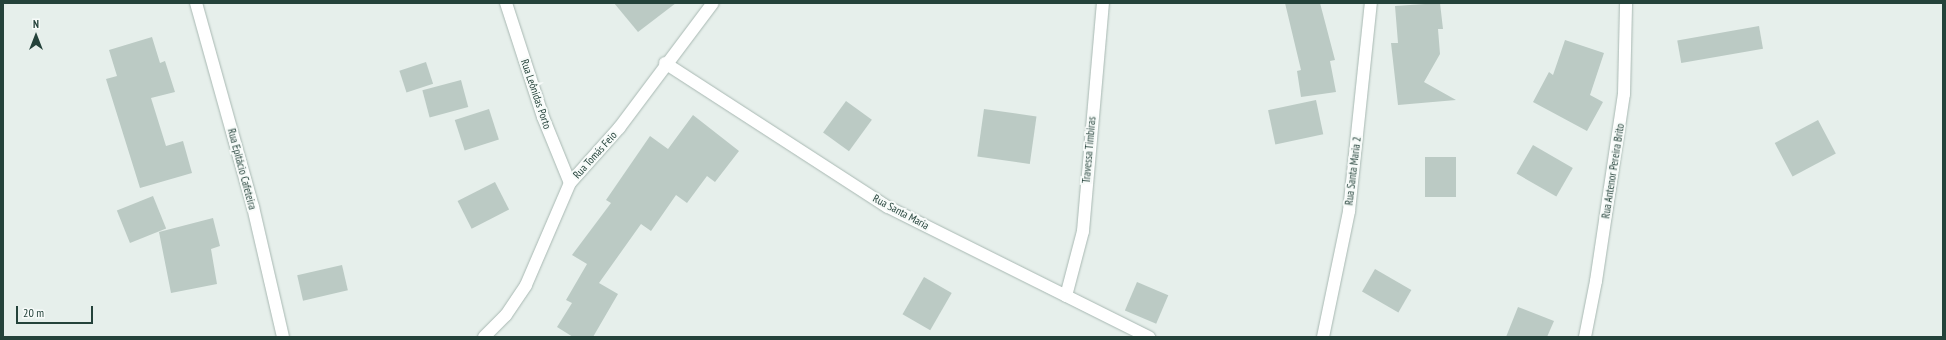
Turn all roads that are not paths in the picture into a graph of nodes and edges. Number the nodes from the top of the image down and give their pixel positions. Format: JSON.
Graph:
{"nodes":[{"id":1,"x":196,"y":3,"type":"edge"},
{"id":2,"x":506,"y":3,"type":"edge"},
{"id":3,"x":713,"y":3,"type":"edge"},
{"id":4,"x":1103,"y":3,"type":"edge"},
{"id":5,"x":1371,"y":3,"type":"edge"},
{"id":6,"x":1626,"y":3,"type":"edge"},
{"id":7,"x":665,"y":63,"type":"junction"},
{"id":8,"x":570,"y":183,"type":"junction"},
{"id":9,"x":1066,"y":296,"type":"junction"},
{"id":10,"x":1129,"y":333,"type":"edge"},
{"id":11,"x":283,"y":337,"type":"edge"},
{"id":12,"x":484,"y":337,"type":"edge"},
{"id":13,"x":1149,"y":337,"type":"edge"},
{"id":14,"x":1323,"y":337,"type":"edge"},
{"id":15,"x":1585,"y":337,"type":"edge"}],
"edges":[{"from":1,"to":11,"type":"street","name":"Rua Epitácio Cafeteira"},
{"from":2,"to":8,"type":"street","name":"Rua Leônidas Porto"},
{"from":3,"to":7,"type":"street","name":"Rua Tomás Feio"},
{"from":4,"to":9,"type":"street","name":"Travessa Timbiras"},
{"from":5,"to":14,"type":"street","name":"Rua Santa Maria 2"},
{"from":6,"to":15,"type":"street","name":"Rua Antenor Pereira Brito"},
{"from":7,"to":8,"type":"street","name":"Rua Tomás Feio"},
{"from":7,"to":9,"type":"street","name":"Rua Santa Maria"},
{"from":8,"to":12,"type":"street","name":"Rua Tomás Feio"},
{"from":9,"to":10,"type":"street","name":"Rua Santa Maria"},
{"from":10,"to":13,"type":"street","name":"Rua Santa Maria"}]}
